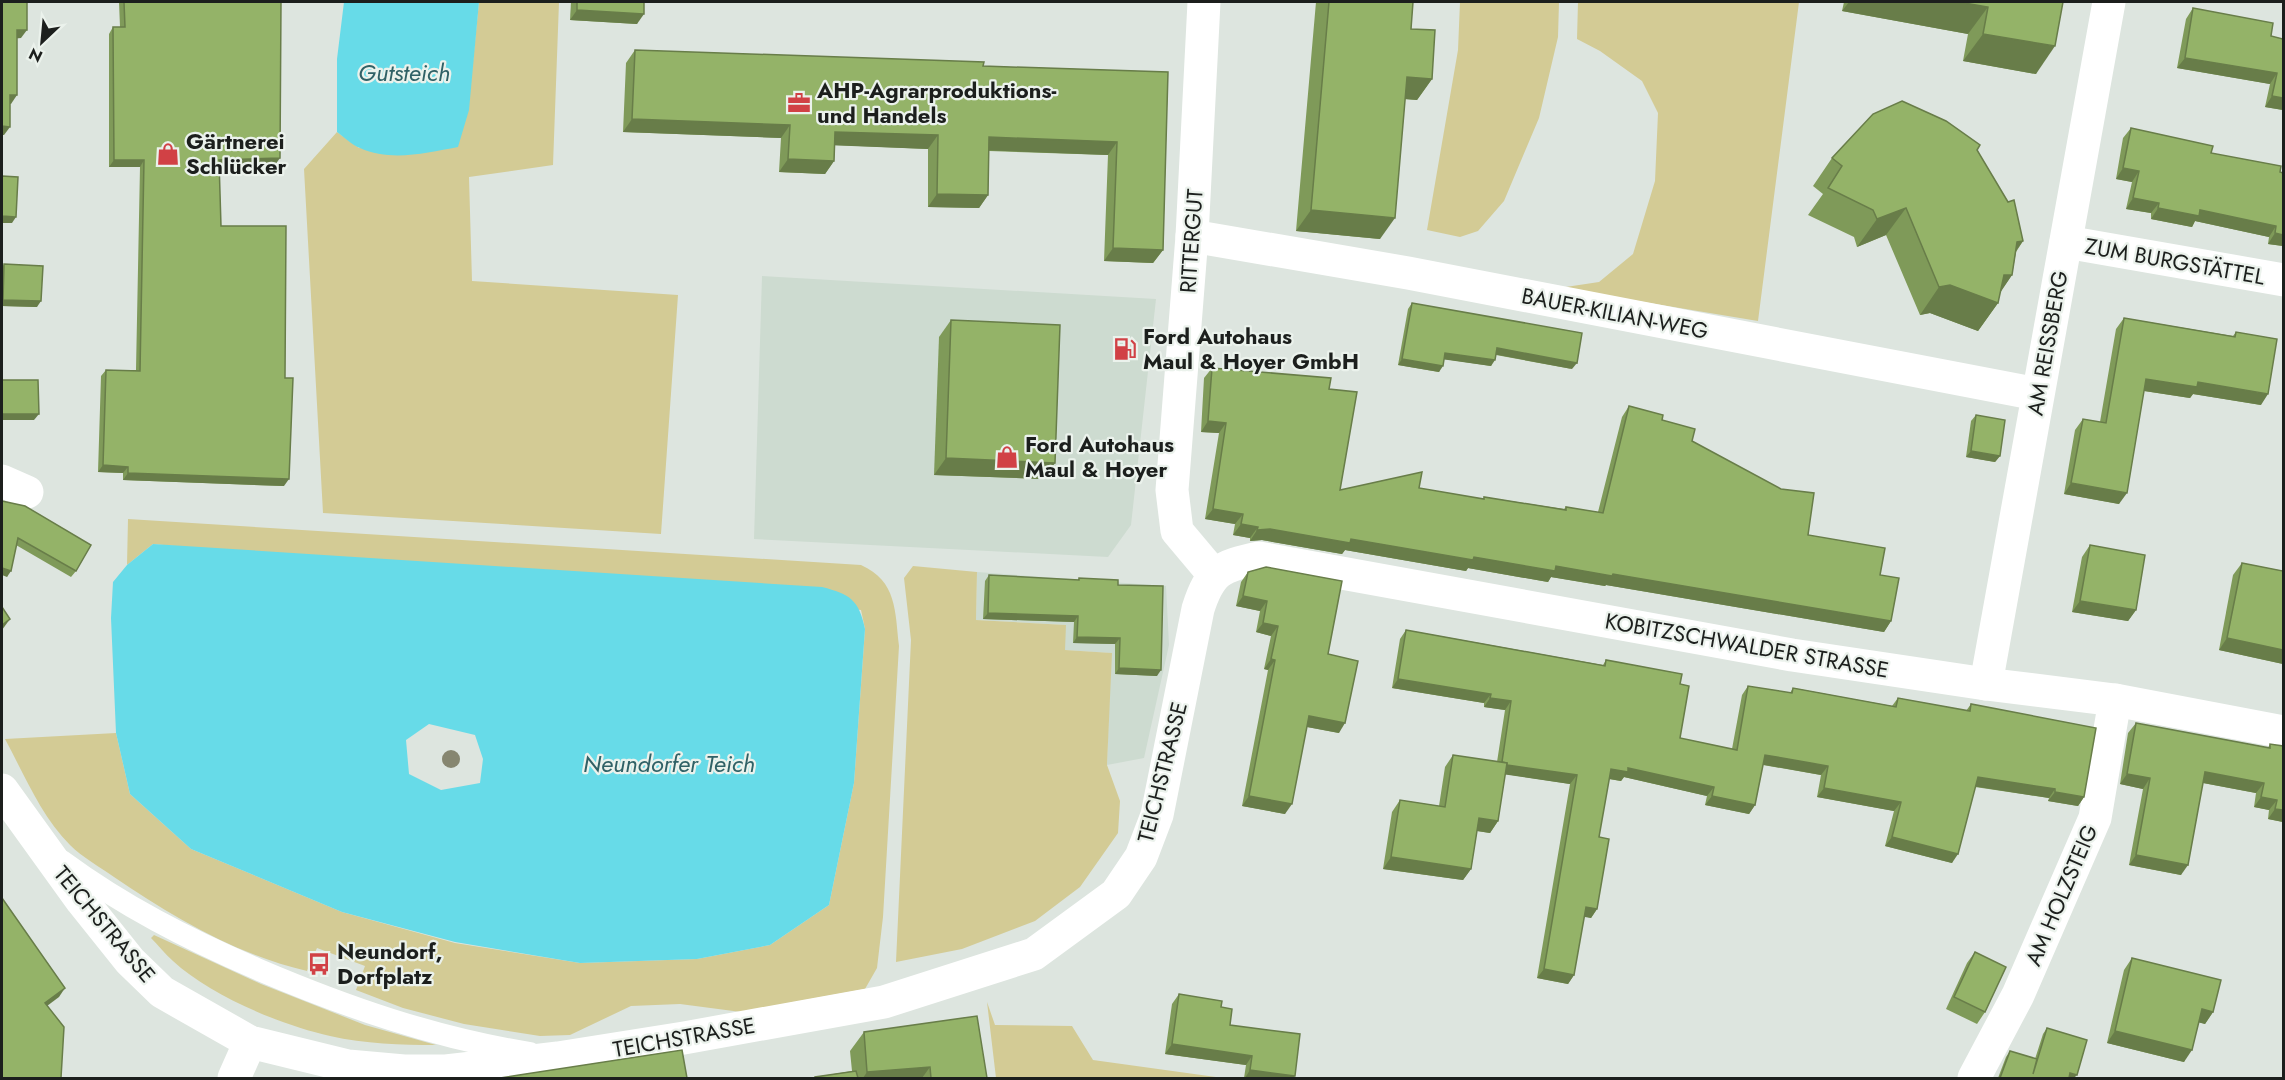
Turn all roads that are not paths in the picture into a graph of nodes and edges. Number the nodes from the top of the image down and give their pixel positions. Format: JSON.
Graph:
{"nodes":[{"id":1,"x":1204,"y":2,"type":"edge"},
{"id":2,"x":2109,"y":2,"type":"edge"},
{"id":3,"x":1192,"y":236,"type":"junction"},
{"id":4,"x":2066,"y":242,"type":"junction"},
{"id":5,"x":2283,"y":280,"type":"edge"},
{"id":6,"x":2037,"y":394,"type":"junction"},
{"id":7,"x":1214,"y":575,"type":"junction"},
{"id":8,"x":1986,"y":684,"type":"junction"},
{"id":9,"x":2115,"y":700,"type":"junction"},
{"id":10,"x":2283,"y":732,"type":"edge"},
{"id":11,"x":2,"y":790,"type":"edge"},
{"id":12,"x":40,"y":844,"type":"junction"},
{"id":13,"x":250,"y":1042,"type":"junction"},
{"id":14,"x":558,"y":1058,"type":"junction"},
{"id":15,"x":234,"y":1078,"type":"edge"},
{"id":16,"x":1974,"y":1078,"type":"edge"}],
"edges":[{"from":1,"to":3,"type":"street","name":"RITTERGUT"},
{"from":2,"to":4,"type":"street","name":"AM REISSBERG"},
{"from":3,"to":6,"type":"street","name":"BAUER-KILIAN-WEG"},
{"from":3,"to":7,"type":"street","name":"RITTERGUT"},
{"from":4,"to":5,"type":"street","name":"ZUM BURGSTÄTTEL"},
{"from":4,"to":6,"type":"street","name":"AM REISSBERG"},
{"from":6,"to":8,"type":"street","name":"AM REISSBERG"},
{"from":7,"to":8,"type":"street","name":"KOBITZSCHWALDER STRASSE"},
{"from":7,"to":14,"type":"street","name":"TEICHSTRASSE"},
{"from":8,"to":9,"type":"street","name":"KOBITZSCHWALDER STRASSE"},
{"from":9,"to":10,"type":"street","name":"KOBITZSCHWALDER STRASSE"},
{"from":9,"to":16,"type":"street","name":"AM HOLZSTEIG"},
{"from":11,"to":12,"type":"street","name":"TEICHSTRASSE"},
{"from":12,"to":13,"type":"street","name":"TEICHSTRASSE"},
{"from":12,"to":14,"type":"lane"},
{"from":13,"to":14,"type":"street","name":"TEICHSTRASSE"},
{"from":13,"to":15,"type":"street"}]}
